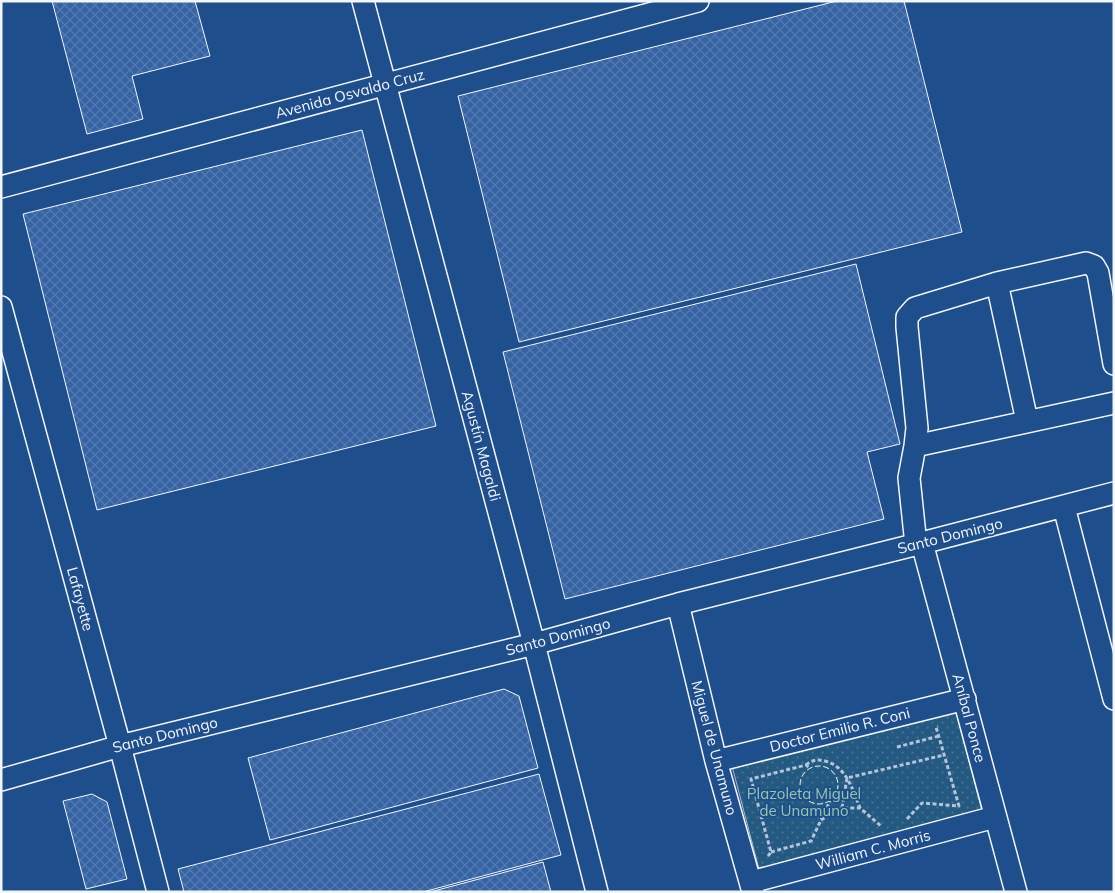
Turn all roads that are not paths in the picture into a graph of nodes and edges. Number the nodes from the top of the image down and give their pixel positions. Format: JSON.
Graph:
{"nodes":[{"id":1,"x":363,"y":1,"type":"edge"},
{"id":2,"x":698,"y":1,"type":"edge"},
{"id":3,"x":385,"y":84,"type":"junction"},
{"id":4,"x":1,"y":187,"type":"edge"},
{"id":5,"x":997,"y":284,"type":"junction"},
{"id":6,"x":1,"y":307,"type":"edge"},
{"id":7,"x":1114,"y":364,"type":"edge"},
{"id":8,"x":1114,"y":403,"type":"edge"},
{"id":9,"x":1027,"y":421,"type":"junction"},
{"id":10,"x":916,"y":446,"type":"junction"},
{"id":11,"x":1114,"y":493,"type":"edge"},
{"id":12,"x":1064,"y":507,"type":"junction"},
{"id":13,"x":919,"y":544,"type":"junction"},
{"id":14,"x":678,"y":604,"type":"junction"},
{"id":15,"x":534,"y":644,"type":"junction"},
{"id":16,"x":965,"y":699,"type":"junction"},
{"id":17,"x":1114,"y":699,"type":"edge"},
{"id":18,"x":120,"y":746,"type":"junction"},
{"id":19,"x":716,"y":761,"type":"junction"},
{"id":20,"x":1,"y":780,"type":"edge"},
{"id":21,"x":995,"y":817,"type":"junction"},
{"id":22,"x":752,"y":887,"type":"edge"},
{"id":23,"x":158,"y":892,"type":"edge"},
{"id":24,"x":597,"y":892,"type":"edge"},
{"id":25,"x":1016,"y":892,"type":"edge"}],
"edges":[{"from":1,"to":3,"type":"street","name":"Agustín Magaldi"},
{"from":2,"to":3,"type":"street","name":"Avenida Osvaldo Cruz"},
{"from":3,"to":4,"type":"street","name":"Avenida Osvaldo Cruz"},
{"from":3,"to":15,"type":"street","name":"Agustín Magaldi"},
{"from":5,"to":7,"type":"street","name":"Aníbal Ponce"},
{"from":5,"to":9,"type":"street"},
{"from":5,"to":10,"type":"street","name":"Aníbal Ponce"},
{"from":6,"to":18,"type":"street","name":"Lafayette"},
{"from":8,"to":9,"type":"street"},
{"from":9,"to":10,"type":"street"},
{"from":10,"to":13,"type":"street","name":"Aníbal Ponce"},
{"from":11,"to":12,"type":"street","name":"Santo Domingo"},
{"from":12,"to":13,"type":"street","name":"Santo Domingo"},
{"from":12,"to":17,"type":"street"},
{"from":13,"to":14,"type":"street","name":"Santo Domingo"},
{"from":13,"to":16,"type":"street","name":"Aníbal Ponce"},
{"from":14,"to":15,"type":"street","name":"Santo Domingo"},
{"from":14,"to":19,"type":"street","name":"Miguel de Unamuno"},
{"from":15,"to":18,"type":"street","name":"Santo Domingo"},
{"from":15,"to":24,"type":"street","name":"Agustín Magaldi"},
{"from":16,"to":19,"type":"street","name":"Doctor Emilio R. Coni"},
{"from":16,"to":21,"type":"street","name":"Aníbal Ponce"},
{"from":18,"to":20,"type":"street","name":"Santo Domingo"},
{"from":18,"to":23,"type":"street","name":"Lafayette"},
{"from":19,"to":22,"type":"street","name":"Miguel de Unamuno"},
{"from":21,"to":22,"type":"street","name":"William C. Morris"},
{"from":21,"to":25,"type":"street","name":"Aníbal Ponce"}]}
